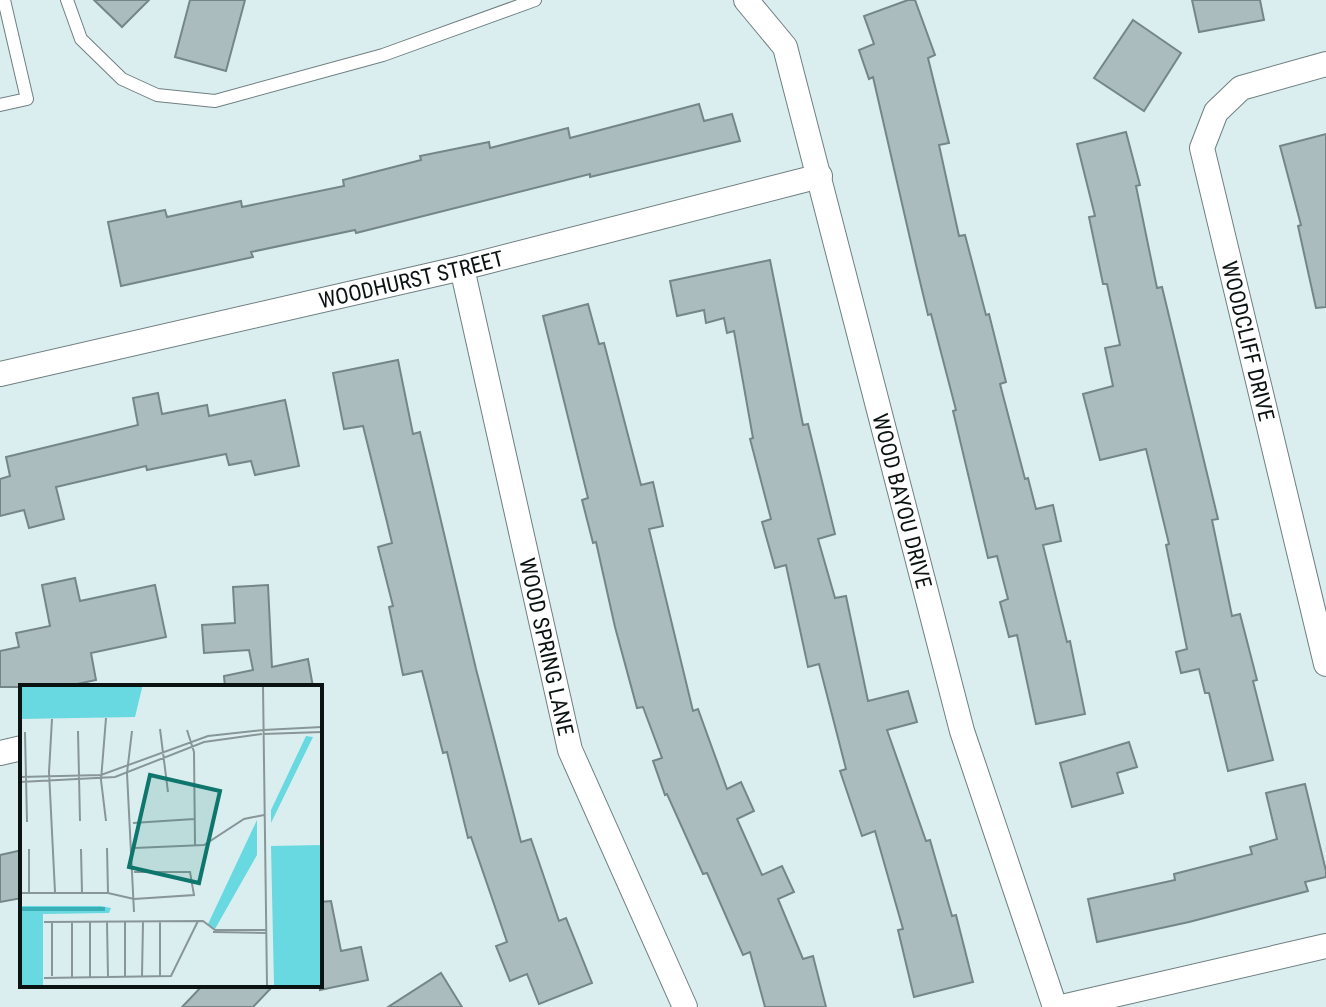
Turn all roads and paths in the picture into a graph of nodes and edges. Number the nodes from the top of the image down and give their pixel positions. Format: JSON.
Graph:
{"nodes":[{"id":1,"x":67,"y":0,"type":"edge"},
{"id":2,"x":493,"y":0,"type":"edge"},
{"id":3,"x":535,"y":0,"type":"edge"},
{"id":4,"x":746,"y":0,"type":"edge"},
{"id":5,"x":4,"y":7,"type":"edge"},
{"id":6,"x":504,"y":11,"type":"junction"},
{"id":7,"x":1326,"y":64,"type":"edge"},
{"id":8,"x":0,"y":105,"type":"edge"},
{"id":9,"x":820,"y":176,"type":"junction"},
{"id":10,"x":462,"y":268,"type":"junction"},
{"id":11,"x":0,"y":374,"type":"edge"},
{"id":12,"x":1326,"y":664,"type":"edge"},
{"id":13,"x":20,"y":748,"type":"edge"},
{"id":14,"x":0,"y":753,"type":"edge"},
{"id":15,"x":1326,"y":946,"type":"edge"},
{"id":16,"x":685,"y":1007,"type":"edge"},
{"id":17,"x":1055,"y":1007,"type":"edge"},
{"id":18,"x":1062,"y":1007,"type":"edge"}],
"edges":[{"from":1,"to":6,"type":"lane"},
{"from":2,"to":6,"type":"lane"},
{"from":3,"to":6,"type":"lane"},
{"from":4,"to":9,"type":"street","name":"WOOD BAYOU DRIVE"},
{"from":5,"to":8,"type":"lane"},
{"from":7,"to":12,"type":"street","name":"WOODCLIFF DRIVE"},
{"from":9,"to":10,"type":"street","name":"WOODHURST STREET"},
{"from":9,"to":17,"type":"street","name":"WOOD BAYOU DRIVE"},
{"from":10,"to":11,"type":"street","name":"WOODHURST STREET"},
{"from":10,"to":16,"type":"street","name":"WOOD SPRING LANE"},
{"from":13,"to":14,"type":"street"},
{"from":15,"to":18,"type":"street"}]}
